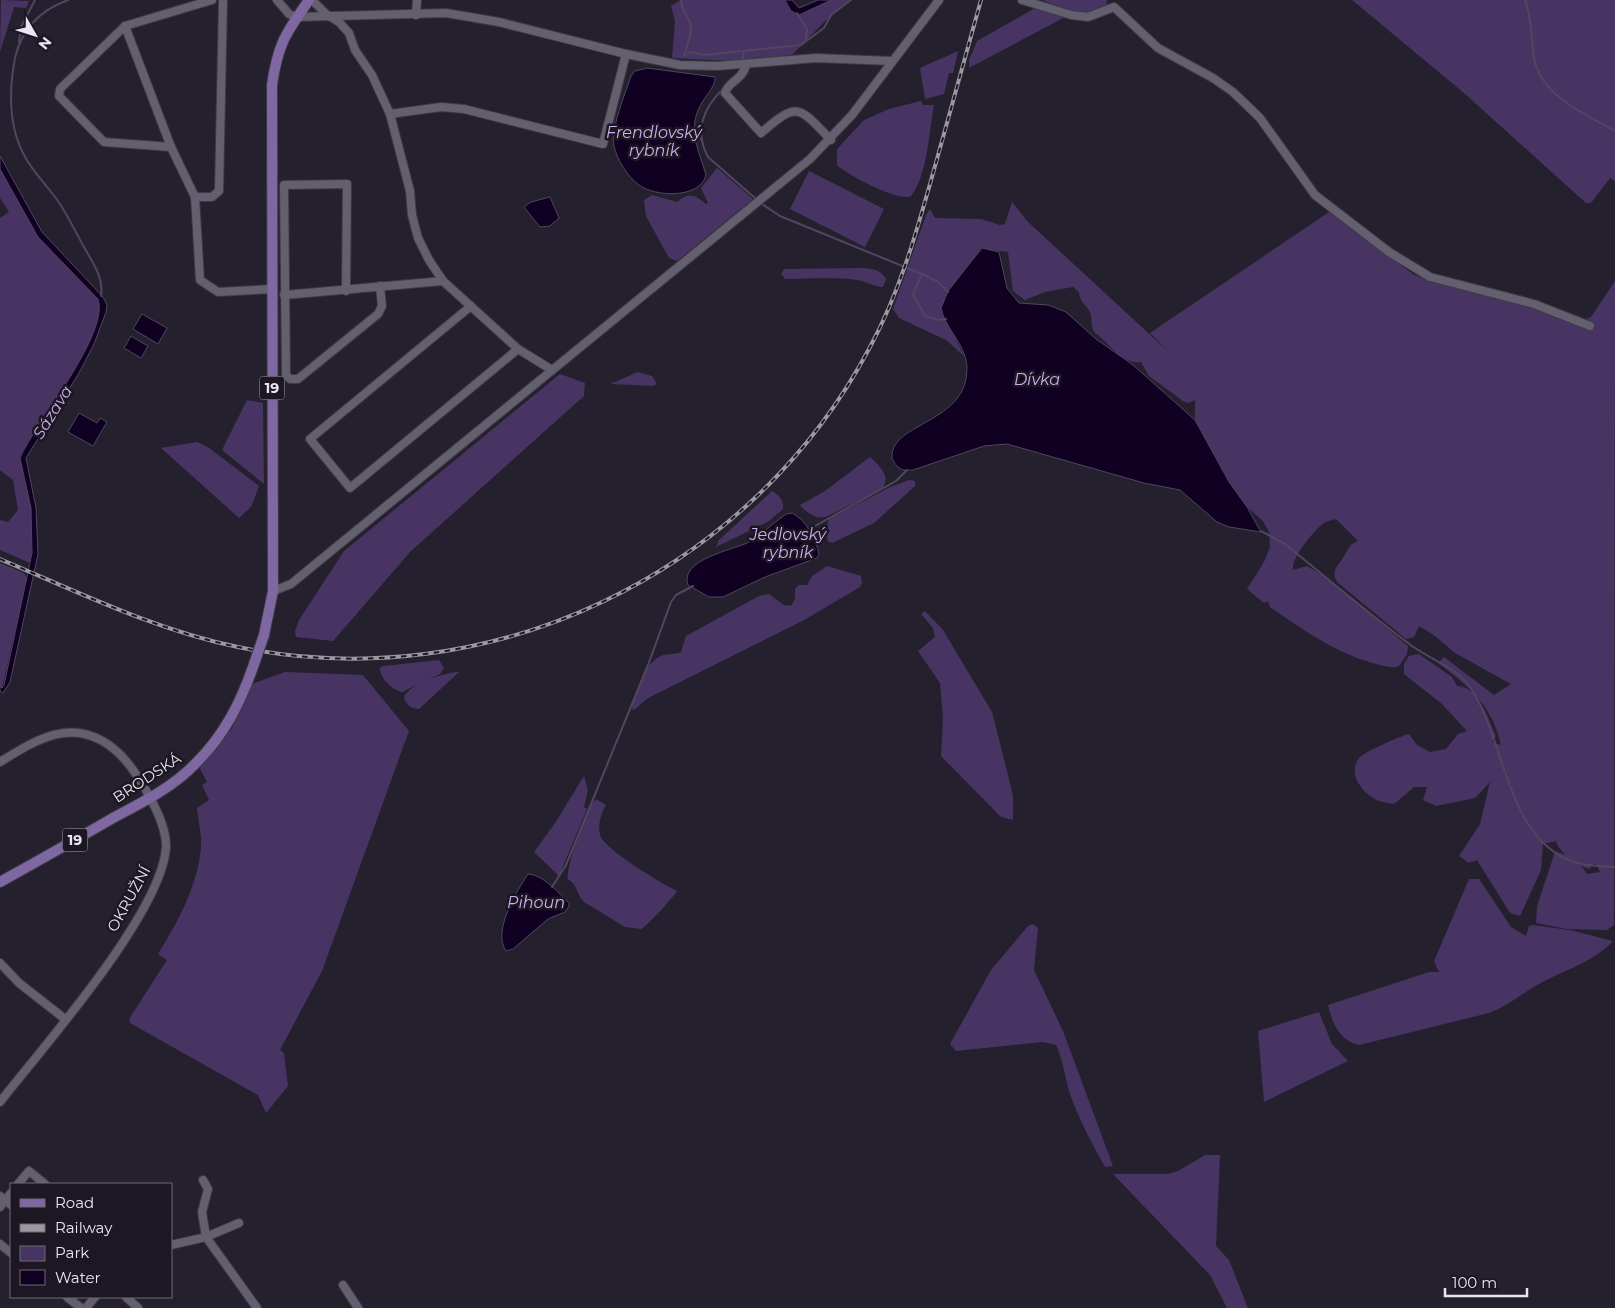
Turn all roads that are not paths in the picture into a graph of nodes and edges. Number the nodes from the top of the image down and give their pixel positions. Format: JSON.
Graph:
{"nodes":[{"id":1,"x":212,"y":0,"type":"edge"},
{"id":2,"x":223,"y":0,"type":"edge"},
{"id":3,"x":277,"y":0,"type":"edge"},
{"id":4,"x":311,"y":0,"type":"edge"},
{"id":5,"x":417,"y":0,"type":"edge"},
{"id":6,"x":939,"y":0,"type":"edge"},
{"id":7,"x":1022,"y":0,"type":"edge"},
{"id":8,"x":326,"y":14,"type":"junction"},
{"id":9,"x":416,"y":14,"type":"junction"},
{"id":10,"x":296,"y":17,"type":"junction"},
{"id":11,"x":125,"y":26,"type":"junction"},
{"id":12,"x":626,"y":54,"type":"junction"},
{"id":13,"x":892,"y":61,"type":"junction"},
{"id":14,"x":746,"y":65,"type":"junction"},
{"id":15,"x":390,"y":114,"type":"junction"},
{"id":16,"x":830,"y":140,"type":"junction"},
{"id":17,"x":171,"y":147,"type":"junction"},
{"id":18,"x":195,"y":197,"type":"junction"},
{"id":19,"x":444,"y":281,"type":"junction"},
{"id":20,"x":380,"y":286,"type":"junction"},
{"id":21,"x":272,"y":289,"type":"junction"},
{"id":22,"x":346,"y":290,"type":"junction"},
{"id":23,"x":284,"y":294,"type":"junction"},
{"id":24,"x":471,"y":306,"type":"junction"},
{"id":25,"x":1590,"y":326,"type":"dead end"},
{"id":26,"x":518,"y":349,"type":"junction"},
{"id":27,"x":552,"y":370,"type":"junction"},
{"id":28,"x":273,"y":591,"type":"junction"},
{"id":29,"x":0,"y":762,"type":"edge"},
{"id":30,"x":149,"y":798,"type":"junction"},
{"id":31,"x":0,"y":882,"type":"edge"},
{"id":32,"x":0,"y":963,"type":"edge"},
{"id":33,"x":65,"y":1019,"type":"junction"},
{"id":34,"x":0,"y":1102,"type":"edge"},
{"id":35,"x":203,"y":1180,"type":"dead end"},
{"id":36,"x":19,"y":1183,"type":"edge"},
{"id":37,"x":44,"y":1183,"type":"edge"},
{"id":38,"x":239,"y":1223,"type":"dead end"},
{"id":39,"x":206,"y":1237,"type":"junction"},
{"id":40,"x":172,"y":1245,"type":"edge"},
{"id":41,"x":343,"y":1285,"type":"dead end"},
{"id":42,"x":68,"y":1298,"type":"edge"},
{"id":43,"x":94,"y":1298,"type":"edge"},
{"id":44,"x":127,"y":1298,"type":"edge"},
{"id":45,"x":81,"y":1308,"type":"edge"},
{"id":46,"x":86,"y":1308,"type":"edge"},
{"id":47,"x":138,"y":1308,"type":"edge"},
{"id":48,"x":257,"y":1308,"type":"edge"},
{"id":49,"x":358,"y":1308,"type":"edge"}],
"edges":[{"from":1,"to":11,"type":"street"},
{"from":2,"to":18,"type":"street"},
{"from":3,"to":10,"type":"street"},
{"from":4,"to":8,"type":"street"},
{"from":4,"to":10,"type":"main road","number":"19"},
{"from":5,"to":9,"type":"street"},
{"from":6,"to":13,"type":"street"},
{"from":7,"to":25,"type":"street"},
{"from":8,"to":9,"type":"street"},
{"from":8,"to":10,"type":"street"},
{"from":8,"to":15,"type":"street"},
{"from":9,"to":12,"type":"street"},
{"from":10,"to":21,"type":"main road","number":"19"},
{"from":11,"to":17,"type":"street"},
{"from":11,"to":17,"type":"street"},
{"from":12,"to":14,"type":"street"},
{"from":12,"to":15,"type":"street"},
{"from":13,"to":14,"type":"street"},
{"from":13,"to":16,"type":"street"},
{"from":14,"to":16,"type":"street"},
{"from":15,"to":19,"type":"street"},
{"from":16,"to":27,"type":"street"},
{"from":17,"to":18,"type":"street"},
{"from":18,"to":21,"type":"street"},
{"from":19,"to":20,"type":"street"},
{"from":19,"to":24,"type":"street"},
{"from":20,"to":22,"type":"street"},
{"from":20,"to":23,"type":"street"},
{"from":21,"to":28,"type":"main road","number":"19"},
{"from":22,"to":23,"type":"street"},
{"from":22,"to":23,"type":"street"},
{"from":24,"to":26,"type":"street"},
{"from":24,"to":26,"type":"street"},
{"from":26,"to":27,"type":"street"},
{"from":27,"to":28,"type":"street"},
{"from":28,"to":30,"type":"main road","name":"BRODSKÁ","number":"19","bridge":true},
{"from":29,"to":30,"type":"street","name":"OKRUŽNÍ"},
{"from":30,"to":31,"type":"main road","name":"BRODSKÁ","number":"19"},
{"from":30,"to":33,"type":"street","name":"OKRUŽNÍ"},
{"from":32,"to":33,"type":"street"},
{"from":33,"to":34,"type":"street","name":"OKRUŽNÍ"},
{"from":35,"to":39,"type":"street"},
{"from":36,"to":37,"type":"street"},
{"from":38,"to":39,"type":"street"},
{"from":39,"to":40,"type":"street"},
{"from":39,"to":48,"type":"street"},
{"from":41,"to":49,"type":"street"},
{"from":42,"to":45,"type":"street"},
{"from":43,"to":46,"type":"street"},
{"from":44,"to":47,"type":"street"}]}
